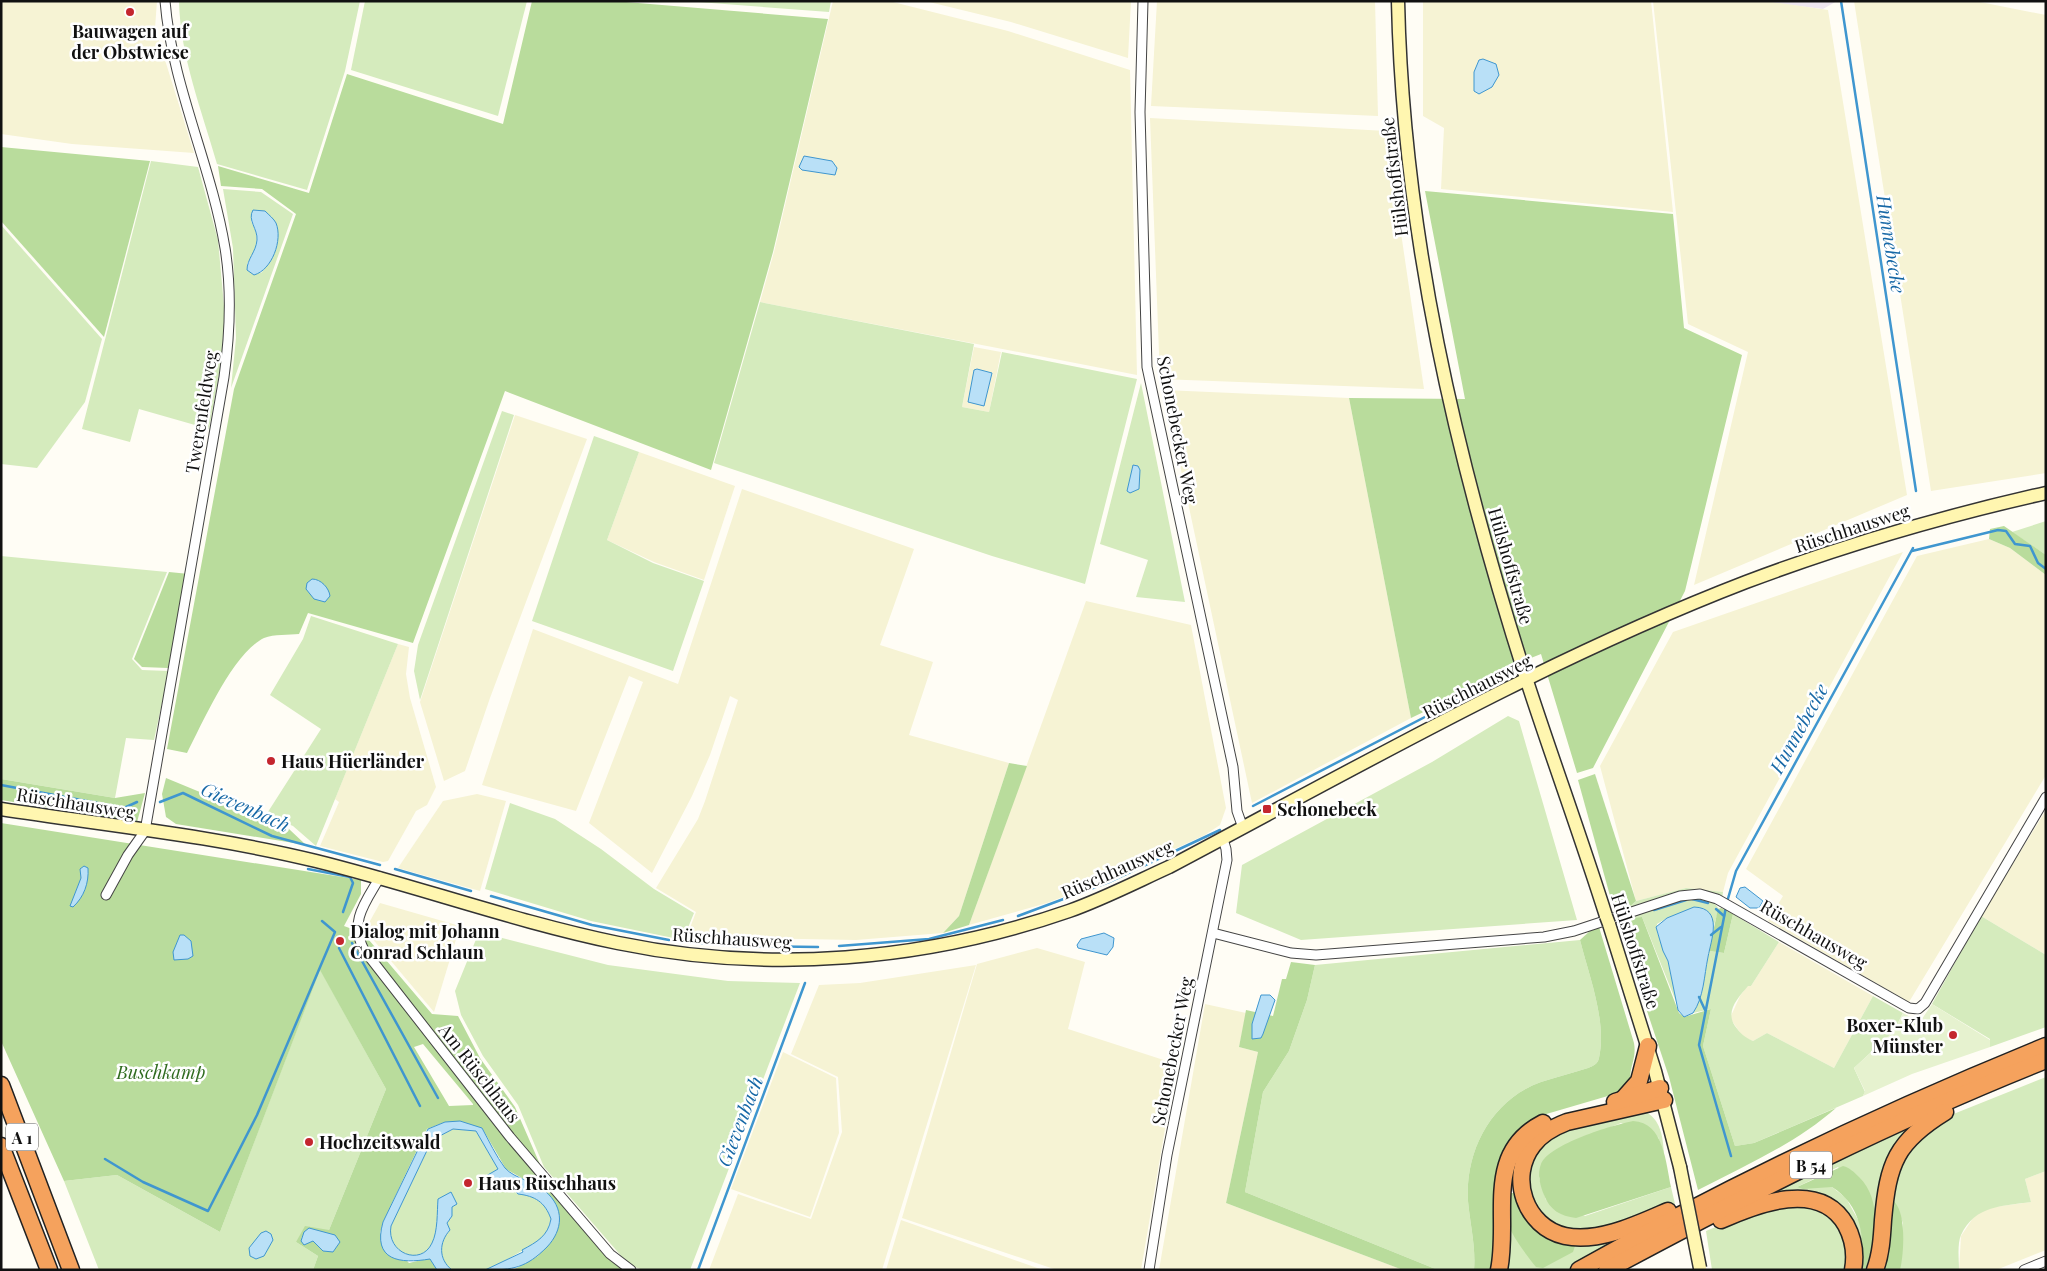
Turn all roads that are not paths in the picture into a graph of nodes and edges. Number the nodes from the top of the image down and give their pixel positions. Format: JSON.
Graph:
{"nodes":[{"id":1,"x":165,"y":1,"type":"edge"},
{"id":2,"x":1143,"y":1,"type":"edge"},
{"id":3,"x":1398,"y":1,"type":"edge"},
{"id":4,"x":2046,"y":493,"type":"edge"},
{"id":5,"x":1526,"y":680,"type":"junction"},
{"id":6,"x":2046,"y":797,"type":"edge"},
{"id":7,"x":1,"y":809,"type":"edge"},
{"id":8,"x":1242,"y":828,"type":"junction"},
{"id":9,"x":145,"y":831,"type":"junction"},
{"id":10,"x":1223,"y":839,"type":"junction"},
{"id":11,"x":380,"y":877,"type":"junction"},
{"id":12,"x":106,"y":895,"type":"dead end"},
{"id":13,"x":1213,"y":933,"type":"junction"},
{"id":14,"x":1648,"y":1046,"type":"junction"},
{"id":15,"x":2046,"y":1046,"type":"edge"},
{"id":16,"x":2046,"y":1060,"type":"edge"},
{"id":17,"x":2019,"y":1071,"type":"junction"},
{"id":18,"x":1,"y":1085,"type":"edge"},
{"id":19,"x":1662,"y":1094,"type":"junction"},
{"id":20,"x":1624,"y":1098,"type":"junction"},
{"id":21,"x":1,"y":1146,"type":"edge"},
{"id":22,"x":1776,"y":1166,"type":"junction"},
{"id":23,"x":2046,"y":1261,"type":"edge"},
{"id":24,"x":1700,"y":1269,"type":"edge"},
{"id":25,"x":49,"y":1270,"type":"edge"},
{"id":26,"x":71,"y":1270,"type":"edge"},
{"id":27,"x":631,"y":1270,"type":"edge"},
{"id":28,"x":1149,"y":1270,"type":"edge"},
{"id":29,"x":1499,"y":1270,"type":"edge"},
{"id":30,"x":1579,"y":1270,"type":"edge"},
{"id":31,"x":1608,"y":1270,"type":"edge"},
{"id":32,"x":1612,"y":1270,"type":"edge"},
{"id":33,"x":1853,"y":1270,"type":"edge"},
{"id":34,"x":1875,"y":1270,"type":"edge"},
{"id":35,"x":2024,"y":1270,"type":"edge"}],
"edges":[{"from":1,"to":9,"type":"street","name":"Twerenfeldweg"},
{"from":2,"to":8,"type":"street","name":"Schonebecker Weg"},
{"from":3,"to":5,"type":"main road","name":"Hülshoffstraße"},
{"from":4,"to":5,"type":"main road","name":"Rüschhausweg"},
{"from":5,"to":8,"type":"main road","name":"Rüschhausweg"},
{"from":5,"to":14,"type":"main road","name":"Hülshoffstraße"},
{"from":6,"to":13,"type":"street","name":"Rüschhausweg"},
{"from":7,"to":9,"type":"main road","name":"Rüschhausweg"},
{"from":8,"to":10,"type":"main road","name":"Rüschhausweg"},
{"from":9,"to":11,"type":"main road","name":"Rüschhausweg"},
{"from":9,"to":12,"type":"street","name":"Rüschhausweg"},
{"from":10,"to":11,"type":"main road","name":"Rüschhausweg"},
{"from":10,"to":13,"type":"street","name":"Schonebecker Weg"},
{"from":11,"to":27,"type":"street","name":"Am Rüschhaus"},
{"from":13,"to":28,"type":"street","name":"Schonebecker Weg"},
{"from":14,"to":19,"type":"main road","name":"Hülshoffstraße"},
{"from":14,"to":20,"type":"highway"},
{"from":15,"to":22,"type":"highway","number":"B 54"},
{"from":16,"to":17,"type":"highway","number":"B 54"},
{"from":17,"to":31,"type":"highway","number":"B 54"},
{"from":17,"to":34,"type":"highway"},
{"from":18,"to":26,"type":"highway","number":"A 1"},
{"from":19,"to":20,"type":"highway"},
{"from":19,"to":22,"type":"highway"},
{"from":19,"to":24,"type":"main road","name":"Hülshoffstraße","bridge":true},
{"from":20,"to":29,"type":"highway"},
{"from":21,"to":25,"type":"highway","number":"A 1"},
{"from":22,"to":30,"type":"highway","number":"B 54"},
{"from":23,"to":35,"type":"street"},
{"from":32,"to":33,"type":"highway"}]}
